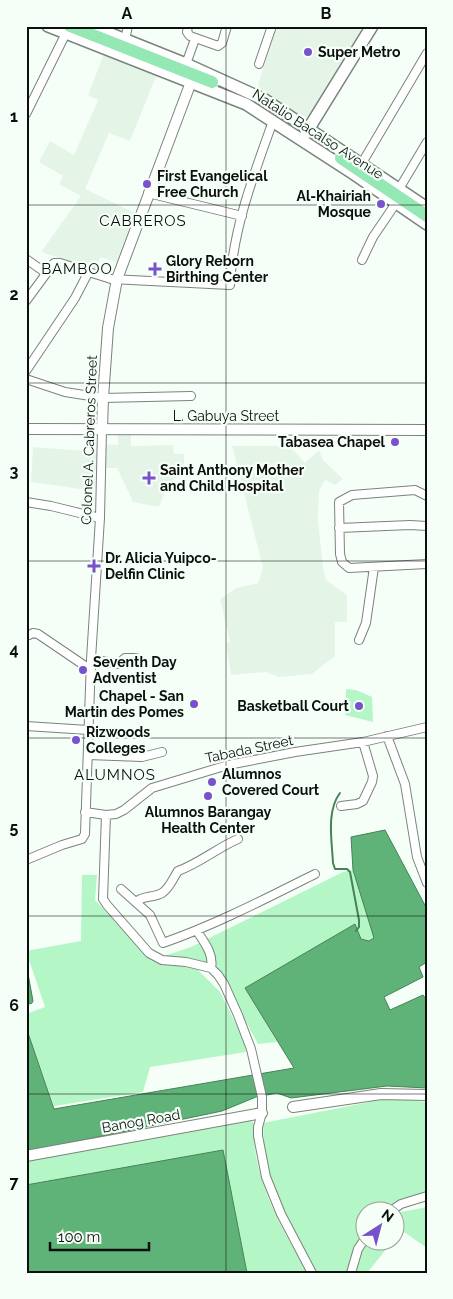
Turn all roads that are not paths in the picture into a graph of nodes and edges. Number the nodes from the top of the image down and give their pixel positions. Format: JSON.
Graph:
{"nodes":[{"id":1,"x":48,"y":26,"type":"edge"},
{"id":2,"x":91,"y":26,"type":"edge"},
{"id":3,"x":128,"y":26,"type":"edge"},
{"id":4,"x":188,"y":26,"type":"edge"},
{"id":5,"x":228,"y":26,"type":"edge"},
{"id":6,"x":272,"y":26,"type":"edge"},
{"id":7,"x":372,"y":26,"type":"edge"},
{"id":8,"x":68,"y":30,"type":"edge"},
{"id":9,"x":195,"y":39,"type":"junction"},
{"id":10,"x":125,"y":40,"type":"junction"},
{"id":11,"x":427,"y":53,"type":"edge"},
{"id":12,"x":186,"y":64,"type":"junction"},
{"id":13,"x":259,"y":64,"type":"dead end"},
{"id":14,"x":191,"y":82,"type":"junction"},
{"id":15,"x":212,"y":82,"type":"tunnel mouth"},
{"id":16,"x":26,"y":114,"type":"edge"},
{"id":17,"x":273,"y":121,"type":"junction"},
{"id":18,"x":309,"y":129,"type":"junction"},
{"id":19,"x":302,"y":140,"type":"junction"},
{"id":20,"x":427,"y":142,"type":"edge"},
{"id":21,"x":341,"y":158,"type":"tunnel mouth"},
{"id":22,"x":362,"y":163,"type":"junction"},
{"id":23,"x":399,"y":189,"type":"junction"},
{"id":24,"x":148,"y":193,"type":"junction"},
{"id":25,"x":396,"y":203,"type":"junction"},
{"id":26,"x":427,"y":208,"type":"edge"},
{"id":27,"x":242,"y":216,"type":"junction"},
{"id":28,"x":427,"y":216,"type":"edge"},
{"id":29,"x":427,"y":224,"type":"edge"},
{"id":30,"x":26,"y":259,"type":"edge"},
{"id":31,"x":362,"y":260,"type":"dead end"},
{"id":32,"x":46,"y":273,"type":"junction"},
{"id":33,"x":88,"y":273,"type":"junction"},
{"id":34,"x":117,"y":280,"type":"junction"},
{"id":35,"x":26,"y":301,"type":"edge"},
{"id":36,"x":26,"y":371,"type":"edge"},
{"id":37,"x":26,"y":379,"type":"edge"},
{"id":38,"x":190,"y":396,"type":"dead end"},
{"id":39,"x":102,"y":398,"type":"junction"},
{"id":40,"x":26,"y":429,"type":"edge"},
{"id":41,"x":102,"y":429,"type":"junction"},
{"id":42,"x":427,"y":430,"type":"edge"},
{"id":43,"x":427,"y":496,"type":"edge"},
{"id":44,"x":26,"y":502,"type":"edge"},
{"id":45,"x":100,"y":518,"type":"junction"},
{"id":46,"x":427,"y":526,"type":"edge"},
{"id":47,"x":339,"y":528,"type":"junction"},
{"id":48,"x":427,"y":564,"type":"edge"},
{"id":49,"x":374,"y":567,"type":"junction"},
{"id":50,"x":29,"y":635,"type":"dead end"},
{"id":51,"x":359,"y":640,"type":"dead end"},
{"id":52,"x":136,"y":658,"type":"dead end"},
{"id":53,"x":91,"y":659,"type":"junction"},
{"id":54,"x":91,"y":670,"type":"junction"},
{"id":55,"x":26,"y":726,"type":"edge"},
{"id":56,"x":427,"y":727,"type":"edge"},
{"id":57,"x":88,"y":730,"type":"junction"},
{"id":58,"x":388,"y":736,"type":"junction"},
{"id":59,"x":363,"y":742,"type":"junction"},
{"id":60,"x":162,"y":752,"type":"dead end"},
{"id":61,"x":88,"y":755,"type":"junction"},
{"id":62,"x":341,"y":806,"type":"dead end"},
{"id":63,"x":85,"y":812,"type":"junction"},
{"id":64,"x":106,"y":815,"type":"junction"},
{"id":65,"x":238,"y":839,"type":"dead end"},
{"id":66,"x":26,"y":860,"type":"edge"},
{"id":67,"x":315,"y":874,"type":"dead end"},
{"id":68,"x":427,"y":883,"type":"edge"},
{"id":69,"x":121,"y":889,"type":"dead end"},
{"id":70,"x":136,"y":902,"type":"junction"},
{"id":71,"x":197,"y":931,"type":"junction"},
{"id":72,"x":211,"y":968,"type":"junction"},
{"id":73,"x":427,"y":1096,"type":"edge"},
{"id":74,"x":293,"y":1107,"type":"dead end"},
{"id":75,"x":262,"y":1113,"type":"junction"},
{"id":76,"x":26,"y":1156,"type":"edge"},
{"id":77,"x":427,"y":1196,"type":"edge"},
{"id":78,"x":406,"y":1202,"type":"edge"},
{"id":79,"x":357,"y":1252,"type":"edge"},
{"id":80,"x":312,"y":1273,"type":"edge"},
{"id":81,"x":351,"y":1273,"type":"edge"}],
"edges":[{"from":1,"to":8,"type":"main road","name":"Natalio Bacalso Avenue"},
{"from":2,"to":10,"type":"main road","name":"Natalio Bacalso Avenue"},
{"from":3,"to":10,"type":"street"},
{"from":4,"to":9,"type":"street"},
{"from":5,"to":9,"type":"street"},
{"from":6,"to":13,"type":"street"},
{"from":7,"to":18,"type":"main road"},
{"from":8,"to":14,"type":"main road","name":"Natalio Bacalso Avenue"},
{"from":8,"to":15,"type":"main road"},
{"from":8,"to":16,"type":"street"},
{"from":9,"to":12,"type":"street"},
{"from":10,"to":12,"type":"main road","name":"Natalio Bacalso Avenue"},
{"from":11,"to":22,"type":"street"},
{"from":12,"to":18,"type":"main road","name":"Natalio Bacalso Avenue"},
{"from":14,"to":17,"type":"main road","name":"Natalio Bacalso Avenue"},
{"from":14,"to":24,"type":"street","name":"Colonel A. Cabreros Street"},
{"from":17,"to":19,"type":"main road","name":"Natalio Bacalso Avenue"},
{"from":17,"to":27,"type":"street"},
{"from":18,"to":19,"type":"main road"},
{"from":18,"to":22,"type":"main road","name":"Natalio Bacalso Avenue"},
{"from":19,"to":25,"type":"main road","name":"Natalio Bacalso Avenue"},
{"from":20,"to":23,"type":"street"},
{"from":21,"to":28,"type":"main road"},
{"from":22,"to":23,"type":"main road","name":"Natalio Bacalso Avenue"},
{"from":23,"to":26,"type":"main road","name":"Natalio Bacalso Avenue"},
{"from":24,"to":27,"type":"street"},
{"from":24,"to":34,"type":"street","name":"Colonel A. Cabreros Street"},
{"from":25,"to":29,"type":"main road","name":"Natalio Bacalso Avenue"},
{"from":25,"to":31,"type":"street"},
{"from":27,"to":34,"type":"street"},
{"from":30,"to":32,"type":"street"},
{"from":32,"to":33,"type":"street"},
{"from":32,"to":35,"type":"street"},
{"from":33,"to":34,"type":"street"},
{"from":33,"to":36,"type":"street"},
{"from":34,"to":39,"type":"street","name":"Colonel A. Cabreros Street"},
{"from":37,"to":39,"type":"street"},
{"from":38,"to":39,"type":"street"},
{"from":39,"to":41,"type":"street","name":"Colonel A. Cabreros Street"},
{"from":40,"to":41,"type":"street","name":"L. Gabuya Street"},
{"from":41,"to":42,"type":"street","name":"L. Gabuya Street"},
{"from":41,"to":45,"type":"street","name":"Colonel A. Cabreros Street"},
{"from":43,"to":47,"type":"street"},
{"from":44,"to":45,"type":"street"},
{"from":45,"to":53,"type":"street","name":"Colonel A. Cabreros Street"},
{"from":46,"to":47,"type":"street"},
{"from":47,"to":49,"type":"street"},
{"from":48,"to":49,"type":"street"},
{"from":49,"to":51,"type":"street"},
{"from":50,"to":54,"type":"street"},
{"from":52,"to":53,"type":"street"},
{"from":53,"to":54,"type":"street","name":"Colonel A. Cabreros Street"},
{"from":54,"to":57,"type":"street","name":"Colonel A. Cabreros Street"},
{"from":55,"to":57,"type":"street"},
{"from":56,"to":58,"type":"street","name":"Tabada Street"},
{"from":57,"to":61,"type":"street","name":"Colonel A. Cabreros Street"},
{"from":58,"to":59,"type":"street","name":"Tabada Street"},
{"from":58,"to":68,"type":"street"},
{"from":59,"to":62,"type":"street"},
{"from":59,"to":64,"type":"street","name":"Tabada Street"},
{"from":60,"to":61,"type":"street"},
{"from":61,"to":63,"type":"street","name":"Colonel A. Cabreros Street"},
{"from":63,"to":64,"type":"street","name":"Tabada Street"},
{"from":63,"to":66,"type":"street","name":"Colonel A. Cabreros Street"},
{"from":64,"to":72,"type":"street"},
{"from":65,"to":70,"type":"street"},
{"from":67,"to":71,"type":"street"},
{"from":69,"to":70,"type":"street"},
{"from":70,"to":71,"type":"street"},
{"from":71,"to":72,"type":"street"},
{"from":72,"to":75,"type":"street"},
{"from":73,"to":74,"type":"street"},
{"from":75,"to":76,"type":"street","name":"Banog Road"},
{"from":75,"to":80,"type":"street"},
{"from":77,"to":78,"type":"street"},
{"from":79,"to":81,"type":"street"}]}
